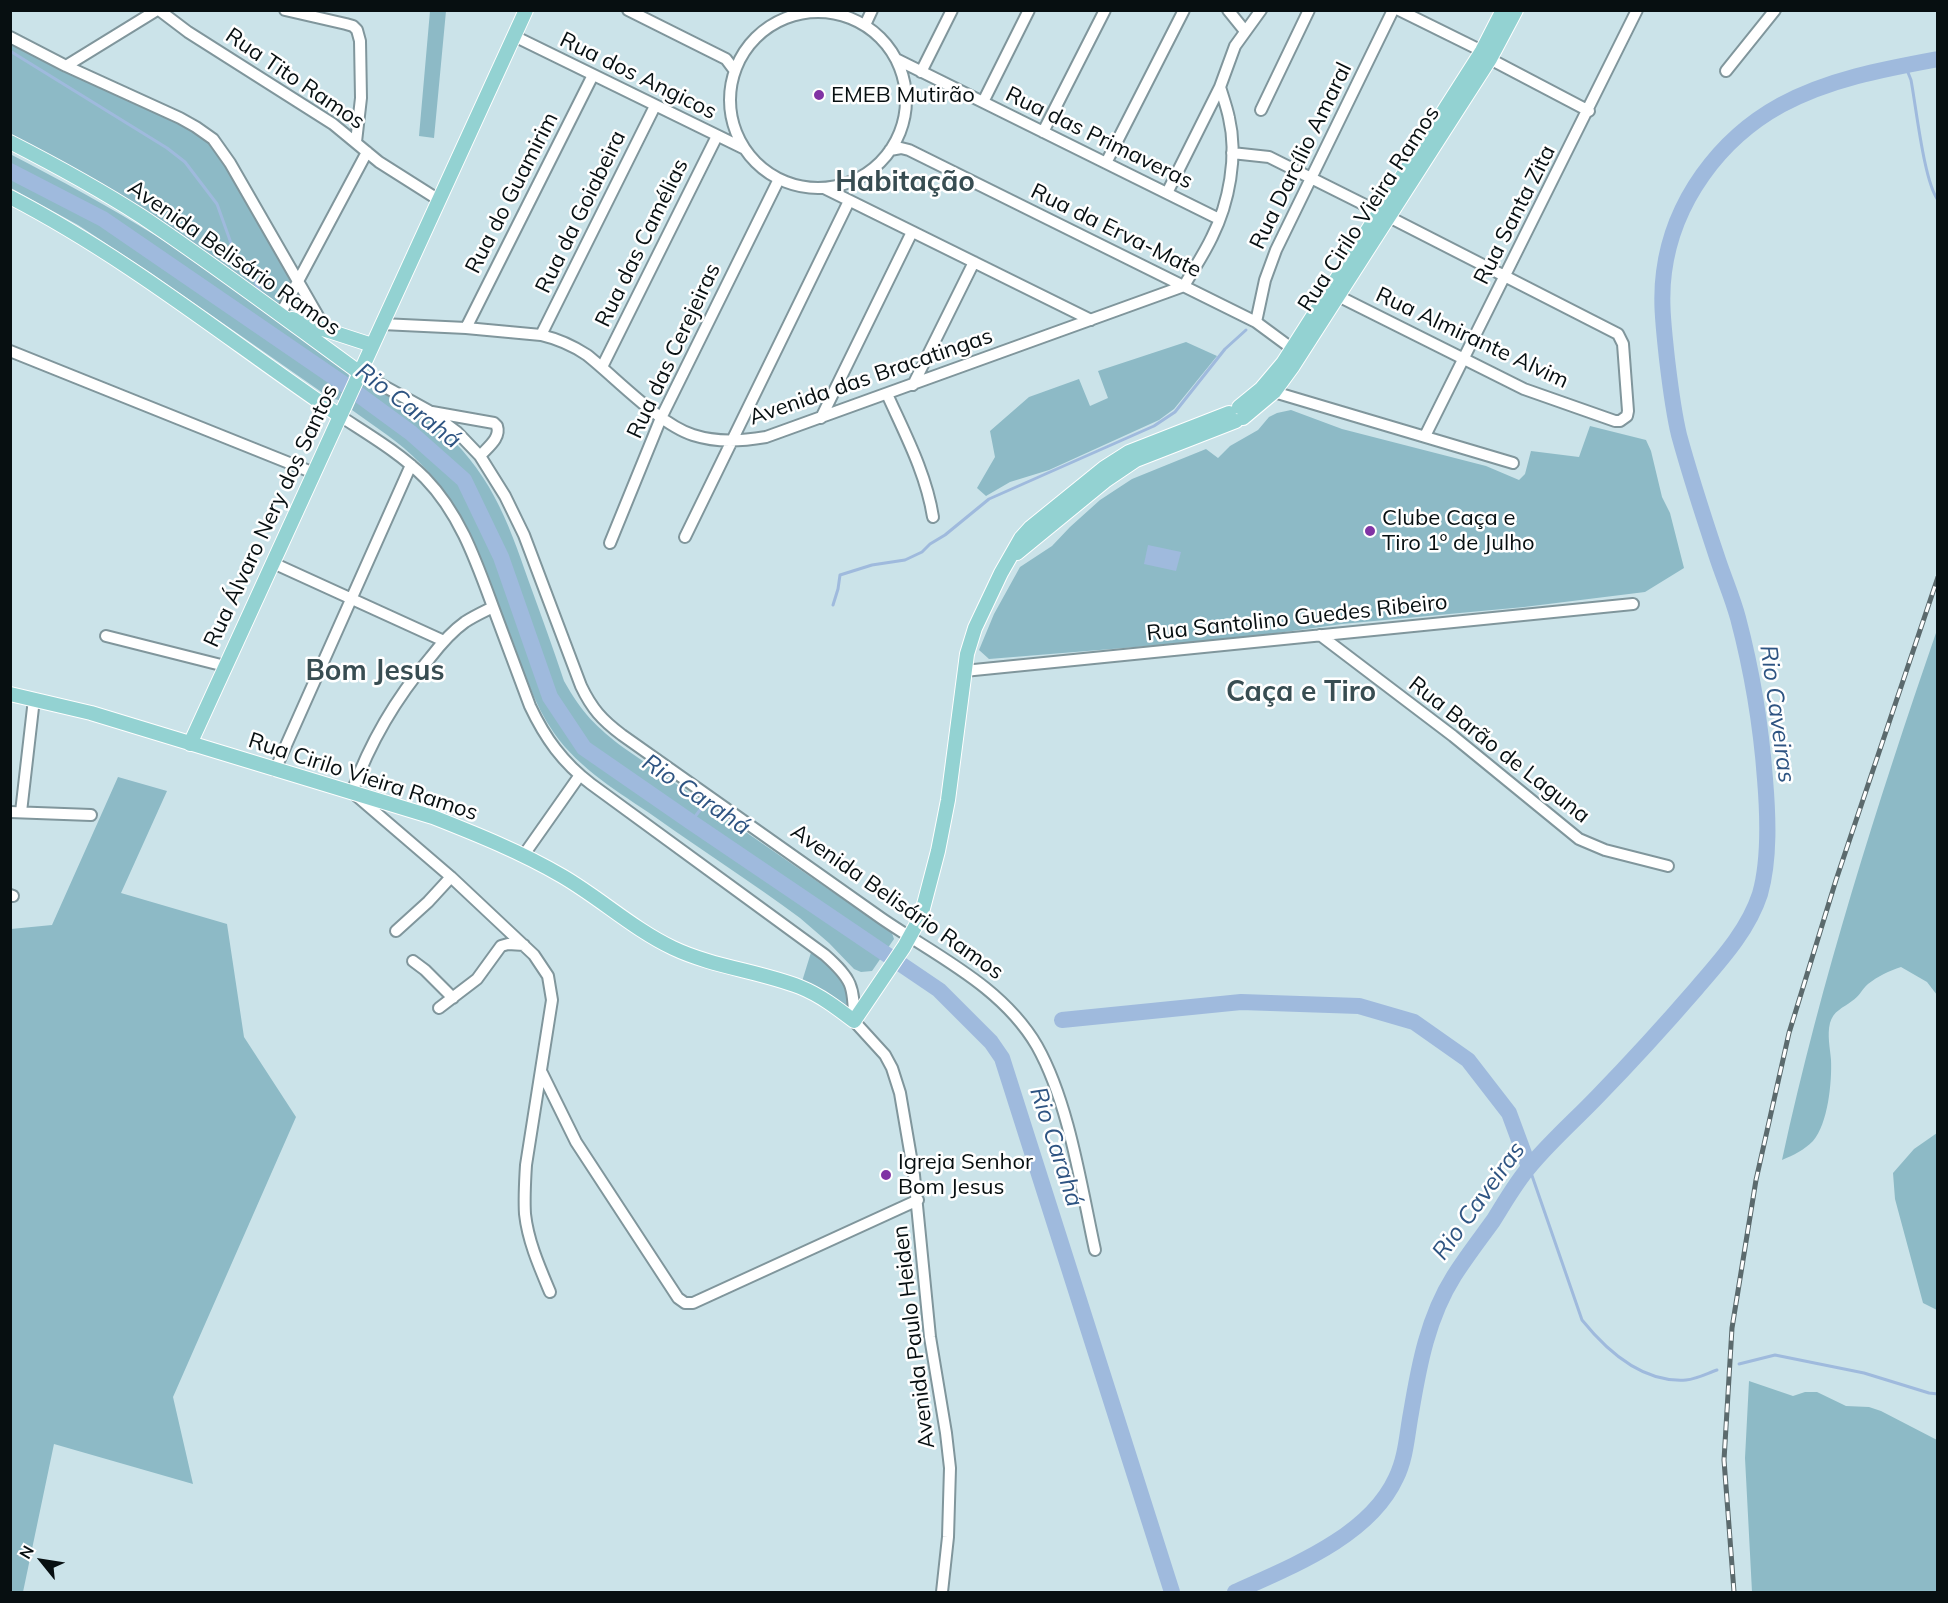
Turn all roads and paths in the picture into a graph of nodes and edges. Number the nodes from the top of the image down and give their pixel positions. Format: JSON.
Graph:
{"nodes":[{"id":1,"x":158,"y":10,"type":"edge"},
{"id":2,"x":285,"y":10,"type":"edge"},
{"id":3,"x":526,"y":10,"type":"edge"},
{"id":4,"x":628,"y":10,"type":"edge"},
{"id":5,"x":872,"y":10,"type":"edge"},
{"id":6,"x":952,"y":10,"type":"edge"},
{"id":7,"x":1029,"y":10,"type":"edge"},
{"id":8,"x":1105,"y":10,"type":"edge"},
{"id":9,"x":1184,"y":10,"type":"edge"},
{"id":10,"x":1228,"y":10,"type":"edge"},
{"id":11,"x":1261,"y":10,"type":"edge"},
{"id":12,"x":1310,"y":10,"type":"edge"},
{"id":13,"x":1393,"y":10,"type":"edge"},
{"id":14,"x":1400,"y":10,"type":"edge"},
{"id":15,"x":1503,"y":10,"type":"edge"},
{"id":16,"x":1516,"y":10,"type":"edge"},
{"id":17,"x":1637,"y":10,"type":"edge"},
{"id":18,"x":1775,"y":10,"type":"edge"},
{"id":19,"x":801,"y":12,"type":"edge"},
{"id":20,"x":865,"y":25,"type":"junction"},
{"id":21,"x":1245,"y":31,"type":"junction"},
{"id":22,"x":514,"y":36,"type":"junction"},
{"id":23,"x":10,"y":37,"type":"edge"},
{"id":24,"x":1486,"y":55,"type":"junction"},
{"id":25,"x":741,"y":58,"type":"junction"},
{"id":26,"x":726,"y":59,"type":"junction"},
{"id":27,"x":896,"y":59,"type":"junction"},
{"id":28,"x":66,"y":66,"type":"junction"},
{"id":29,"x":1726,"y":70,"type":"dead end"},
{"id":30,"x":735,"y":71,"type":"junction"},
{"id":31,"x":921,"y":72,"type":"junction"},
{"id":32,"x":593,"y":75,"type":"junction"},
{"id":33,"x":1220,"y":87,"type":"junction"},
{"id":34,"x":983,"y":102,"type":"junction"},
{"id":35,"x":655,"y":106,"type":"junction"},
{"id":36,"x":1261,"y":110,"type":"dead end"},
{"id":37,"x":1589,"y":111,"type":"junction"},
{"id":38,"x":1043,"y":132,"type":"junction"},
{"id":39,"x":899,"y":135,"type":"junction"},
{"id":40,"x":717,"y":136,"type":"junction"},
{"id":41,"x":10,"y":142,"type":"edge"},
{"id":42,"x":356,"y":142,"type":"junction"},
{"id":43,"x":745,"y":150,"type":"junction"},
{"id":44,"x":890,"y":150,"type":"junction"},
{"id":45,"x":909,"y":150,"type":"junction"},
{"id":46,"x":368,"y":152,"type":"junction"},
{"id":47,"x":1232,"y":153,"type":"junction"},
{"id":48,"x":1106,"y":163,"type":"junction"},
{"id":49,"x":1311,"y":178,"type":"junction"},
{"id":50,"x":779,"y":179,"type":"junction"},
{"id":51,"x":824,"y":188,"type":"junction"},
{"id":52,"x":1167,"y":193,"type":"junction"},
{"id":53,"x":10,"y":197,"type":"edge"},
{"id":54,"x":439,"y":200,"type":"junction"},
{"id":55,"x":849,"y":201,"type":"junction"},
{"id":56,"x":1384,"y":215,"type":"junction"},
{"id":57,"x":1220,"y":219,"type":"junction"},
{"id":58,"x":912,"y":232,"type":"junction"},
{"id":59,"x":974,"y":262,"type":"junction"},
{"id":60,"x":1506,"y":276,"type":"junction"},
{"id":61,"x":299,"y":281,"type":"junction"},
{"id":62,"x":1184,"y":286,"type":"junction"},
{"id":63,"x":1338,"y":296,"type":"junction"},
{"id":64,"x":280,"y":315,"type":"junction"},
{"id":65,"x":1091,"y":320,"type":"junction"},
{"id":66,"x":1256,"y":322,"type":"junction"},
{"id":67,"x":382,"y":324,"type":"junction"},
{"id":68,"x":465,"y":328,"type":"junction"},
{"id":69,"x":326,"y":330,"type":"junction"},
{"id":70,"x":541,"y":335,"type":"junction"},
{"id":71,"x":372,"y":345,"type":"junction"},
{"id":72,"x":10,"y":351,"type":"edge"},
{"id":73,"x":1297,"y":351,"type":"junction"},
{"id":74,"x":1464,"y":359,"type":"junction"},
{"id":75,"x":602,"y":367,"type":"junction"},
{"id":76,"x":358,"y":376,"type":"junction"},
{"id":77,"x":913,"y":385,"type":"junction"},
{"id":78,"x":1274,"y":392,"type":"junction"},
{"id":79,"x":887,"y":394,"type":"junction"},
{"id":80,"x":429,"y":411,"type":"junction"},
{"id":81,"x":1237,"y":415,"type":"junction"},
{"id":82,"x":340,"y":416,"type":"junction"},
{"id":83,"x":661,"y":418,"type":"junction"},
{"id":84,"x":821,"y":418,"type":"junction"},
{"id":85,"x":1425,"y":436,"type":"junction"},
{"id":86,"x":731,"y":441,"type":"junction"},
{"id":87,"x":480,"y":456,"type":"junction"},
{"id":88,"x":1513,"y":462,"type":"dead end"},
{"id":89,"x":411,"y":465,"type":"junction"},
{"id":90,"x":314,"y":473,"type":"junction"},
{"id":91,"x":933,"y":517,"type":"dead end"},
{"id":92,"x":685,"y":537,"type":"dead end"},
{"id":93,"x":610,"y":543,"type":"dead end"},
{"id":94,"x":273,"y":563,"type":"junction"},
{"id":95,"x":351,"y":599,"type":"junction"},
{"id":96,"x":1633,"y":604,"type":"dead end"},
{"id":97,"x":493,"y":607,"type":"junction"},
{"id":98,"x":1320,"y":635,"type":"junction"},
{"id":99,"x":106,"y":636,"type":"dead end"},
{"id":100,"x":444,"y":641,"type":"junction"},
{"id":101,"x":225,"y":666,"type":"junction"},
{"id":102,"x":964,"y":671,"type":"junction"},
{"id":103,"x":10,"y":694,"type":"edge"},
{"id":104,"x":34,"y":699,"type":"junction"},
{"id":105,"x":190,"y":744,"type":"junction"},
{"id":106,"x":274,"y":770,"type":"junction"},
{"id":107,"x":580,"y":776,"type":"junction"},
{"id":108,"x":352,"y":792,"type":"junction"},
{"id":109,"x":16,"y":812,"type":"edge"},
{"id":110,"x":91,"y":815,"type":"dead end"},
{"id":111,"x":523,"y":856,"type":"junction"},
{"id":112,"x":1668,"y":866,"type":"dead end"},
{"id":113,"x":451,"y":877,"type":"junction"},
{"id":114,"x":396,"y":931,"type":"dead end"},
{"id":115,"x":907,"y":942,"type":"junction"},
{"id":116,"x":524,"y":945,"type":"junction"},
{"id":117,"x":413,"y":961,"type":"dead end"},
{"id":118,"x":453,"y":998,"type":"junction"},
{"id":119,"x":439,"y":1008,"type":"dead end"},
{"id":120,"x":854,"y":1021,"type":"junction"},
{"id":121,"x":542,"y":1073,"type":"junction"},
{"id":122,"x":918,"y":1200,"type":"junction"},
{"id":123,"x":1095,"y":1250,"type":"dead end"},
{"id":124,"x":550,"y":1292,"type":"dead end"},
{"id":125,"x":942,"y":1593,"type":"edge"}],
"edges":[{"from":1,"to":28,"type":"street"},
{"from":1,"to":42,"type":"street","name":"Rua Tito Ramos"},
{"from":2,"to":42,"type":"street"},
{"from":3,"to":22,"type":"main road","name":"Rua Álvaro Nery dos Santos"},
{"from":4,"to":26,"type":"street"},
{"from":5,"to":20,"type":"street"},
{"from":6,"to":31,"type":"street"},
{"from":7,"to":34,"type":"street"},
{"from":8,"to":38,"type":"street"},
{"from":9,"to":48,"type":"street"},
{"from":10,"to":21,"type":"street"},
{"from":11,"to":21,"type":"street"},
{"from":12,"to":36,"type":"street"},
{"from":13,"to":49,"type":"street","name":"Rua Darcílio Amaral"},
{"from":14,"to":24,"type":"street"},
{"from":15,"to":24,"type":"main road","name":"Rua Cirilo Vieira Ramos"},
{"from":16,"to":24,"type":"main road","name":"Rua Cirilo Vieira Ramos"},
{"from":17,"to":37,"type":"street","name":"Rua Santa Zita"},
{"from":18,"to":29,"type":"street"},
{"from":19,"to":20,"type":"street"},
{"from":19,"to":25,"type":"street"},
{"from":20,"to":27,"type":"street"},
{"from":21,"to":33,"type":"street"},
{"from":22,"to":32,"type":"street","name":"Rua dos Angicos"},
{"from":22,"to":54,"type":"main road","name":"Rua Álvaro Nery dos Santos"},
{"from":23,"to":28,"type":"street"},
{"from":24,"to":37,"type":"street"},
{"from":24,"to":56,"type":"main road","name":"Rua Cirilo Vieira Ramos"},
{"from":25,"to":26,"type":"street"},
{"from":25,"to":30,"type":"street"},
{"from":26,"to":30,"type":"street"},
{"from":27,"to":31,"type":"street","name":"Rua das Primaveras"},
{"from":27,"to":39,"type":"street"},
{"from":28,"to":61,"type":"street"},
{"from":30,"to":43,"type":"street"},
{"from":31,"to":34,"type":"street","name":"Rua das Primaveras"},
{"from":32,"to":35,"type":"street","name":"Rua dos Angicos"},
{"from":32,"to":68,"type":"street","name":"Rua do Guamirim"},
{"from":33,"to":47,"type":"street"},
{"from":33,"to":52,"type":"street"},
{"from":34,"to":38,"type":"street","name":"Rua das Primaveras"},
{"from":35,"to":40,"type":"street","name":"Rua dos Angicos"},
{"from":35,"to":70,"type":"street","name":"Rua da Goiabeira"},
{"from":37,"to":60,"type":"street","name":"Rua Santa Zita"},
{"from":38,"to":48,"type":"street","name":"Rua das Primaveras"},
{"from":39,"to":44,"type":"street"},
{"from":39,"to":45,"type":"street","name":"Rua da Erva-Mate"},
{"from":40,"to":43,"type":"street","name":"Rua dos Angicos"},
{"from":40,"to":75,"type":"street","name":"Rua das Camélias"},
{"from":41,"to":64,"type":"main road","name":"Avenida Belisário Ramos"},
{"from":42,"to":46,"type":"street","name":"Rua Tito Ramos"},
{"from":43,"to":50,"type":"street"},
{"from":44,"to":45,"type":"street","name":"Rua da Erva-Mate"},
{"from":44,"to":51,"type":"street"},
{"from":45,"to":62,"type":"street","name":"Rua da Erva-Mate"},
{"from":46,"to":54,"type":"street","name":"Rua Tito Ramos"},
{"from":46,"to":61,"type":"street"},
{"from":47,"to":49,"type":"street"},
{"from":47,"to":57,"type":"street"},
{"from":48,"to":52,"type":"street","name":"Rua das Primaveras"},
{"from":49,"to":56,"type":"street"},
{"from":49,"to":66,"type":"street","name":"Rua Darcílio Amaral"},
{"from":50,"to":51,"type":"street"},
{"from":50,"to":83,"type":"street","name":"Rua das Cerejeiras"},
{"from":51,"to":55,"type":"street"},
{"from":52,"to":57,"type":"street","name":"Rua das Primaveras"},
{"from":53,"to":82,"type":"main road"},
{"from":54,"to":67,"type":"main road","name":"Rua Álvaro Nery dos Santos"},
{"from":55,"to":58,"type":"street"},
{"from":55,"to":86,"type":"street"},
{"from":56,"to":60,"type":"street"},
{"from":56,"to":63,"type":"main road","name":"Rua Cirilo Vieira Ramos"},
{"from":56,"to":73,"type":"main road","name":"Rua Cirilo Vieira Ramos"},
{"from":57,"to":62,"type":"street"},
{"from":58,"to":59,"type":"street"},
{"from":58,"to":84,"type":"street"},
{"from":59,"to":65,"type":"street"},
{"from":59,"to":77,"type":"street"},
{"from":60,"to":74,"type":"street","name":"Rua Santa Zita"},
{"from":60,"to":74,"type":"street","name":"Rua Almirante Alvim"},
{"from":61,"to":64,"type":"street"},
{"from":61,"to":69,"type":"street"},
{"from":62,"to":65,"type":"street","name":"Avenida das Bracatingas"},
{"from":62,"to":66,"type":"street","name":"Rua da Erva-Mate"},
{"from":63,"to":73,"type":"main road","name":"Rua Cirilo Vieira Ramos"},
{"from":63,"to":74,"type":"street","name":"Rua Almirante Alvim"},
{"from":64,"to":69,"type":"main road"},
{"from":64,"to":76,"type":"main road","name":"Avenida Belisário Ramos"},
{"from":65,"to":77,"type":"street","name":"Avenida das Bracatingas"},
{"from":66,"to":73,"type":"street","name":"Rua da Erva-Mate"},
{"from":67,"to":68,"type":"street","name":"Avenida das Bracatingas"},
{"from":67,"to":71,"type":"main road","name":"Rua Álvaro Nery dos Santos"},
{"from":68,"to":70,"type":"street","name":"Avenida das Bracatingas"},
{"from":69,"to":71,"type":"main road"},
{"from":70,"to":75,"type":"street","name":"Avenida das Bracatingas"},
{"from":71,"to":76,"type":"main road","name":"Rua Álvaro Nery dos Santos"},
{"from":72,"to":90,"type":"street"},
{"from":73,"to":78,"type":"main road","name":"Rua Cirilo Vieira Ramos"},
{"from":73,"to":81,"type":"main road","name":"Rua Cirilo Vieira Ramos"},
{"from":74,"to":85,"type":"street","name":"Rua Santa Zita"},
{"from":75,"to":83,"type":"street","name":"Avenida das Bracatingas"},
{"from":76,"to":80,"type":"street","name":"Avenida Belisário Ramos"},
{"from":76,"to":82,"type":"main road","name":"Rua Álvaro Nery dos Santos"},
{"from":77,"to":79,"type":"street","name":"Avenida das Bracatingas"},
{"from":78,"to":81,"type":"main road","name":"Rua Cirilo Vieira Ramos"},
{"from":78,"to":85,"type":"street"},
{"from":79,"to":84,"type":"street","name":"Avenida das Bracatingas"},
{"from":79,"to":91,"type":"street"},
{"from":80,"to":87,"type":"street","name":"Avenida Belisário Ramos"},
{"from":80,"to":87,"type":"street"},
{"from":81,"to":102,"type":"main road","name":"Rua Cirilo Vieira Ramos"},
{"from":82,"to":89,"type":"street"},
{"from":82,"to":90,"type":"main road","name":"Rua Álvaro Nery dos Santos"},
{"from":83,"to":86,"type":"street","name":"Avenida das Bracatingas"},
{"from":83,"to":93,"type":"street","name":"Rua das Cerejeiras"},
{"from":84,"to":86,"type":"street","name":"Avenida das Bracatingas"},
{"from":85,"to":88,"type":"street"},
{"from":86,"to":92,"type":"street"},
{"from":87,"to":115,"type":"street","name":"Avenida Belisário Ramos"},
{"from":89,"to":95,"type":"street"},
{"from":89,"to":97,"type":"street"},
{"from":90,"to":94,"type":"main road","name":"Rua Álvaro Nery dos Santos"},
{"from":94,"to":95,"type":"street"},
{"from":94,"to":101,"type":"main road","name":"Rua Álvaro Nery dos Santos"},
{"from":95,"to":100,"type":"street"},
{"from":95,"to":106,"type":"street"},
{"from":96,"to":98,"type":"street","name":"Rua Santolino Guedes Ribeiro"},
{"from":97,"to":100,"type":"street"},
{"from":97,"to":107,"type":"street"},
{"from":98,"to":102,"type":"street","name":"Rua Santolino Guedes Ribeiro"},
{"from":98,"to":112,"type":"street","name":"Rua Barão de Laguna"},
{"from":99,"to":101,"type":"street"},
{"from":100,"to":108,"type":"street"},
{"from":101,"to":105,"type":"main road","name":"Rua Álvaro Nery dos Santos"},
{"from":102,"to":115,"type":"main road","name":"Rua Cirilo Vieira Ramos"},
{"from":103,"to":104,"type":"main road","name":"Rua Cirilo Vieira Ramos"},
{"from":104,"to":105,"type":"main road","name":"Rua Cirilo Vieira Ramos"},
{"from":104,"to":109,"type":"street"},
{"from":105,"to":106,"type":"main road","name":"Rua Cirilo Vieira Ramos"},
{"from":106,"to":108,"type":"main road","name":"Rua Cirilo Vieira Ramos"},
{"from":107,"to":111,"type":"street"},
{"from":107,"to":120,"type":"street"},
{"from":108,"to":111,"type":"main road","name":"Rua Cirilo Vieira Ramos"},
{"from":108,"to":113,"type":"street"},
{"from":109,"to":110,"type":"street"},
{"from":111,"to":120,"type":"main road","name":"Rua Cirilo Vieira Ramos"},
{"from":113,"to":114,"type":"street"},
{"from":113,"to":116,"type":"street"},
{"from":115,"to":120,"type":"main road","name":"Rua Cirilo Vieira Ramos"},
{"from":115,"to":123,"type":"street","name":"Avenida Belisário Ramos"},
{"from":116,"to":118,"type":"street"},
{"from":116,"to":121,"type":"street"},
{"from":117,"to":118,"type":"street"},
{"from":118,"to":119,"type":"street"},
{"from":120,"to":122,"type":"street","name":"Avenida Paulo Heiden"},
{"from":121,"to":122,"type":"street"},
{"from":121,"to":124,"type":"street"},
{"from":122,"to":125,"type":"street","name":"Avenida Paulo Heiden"}]}
